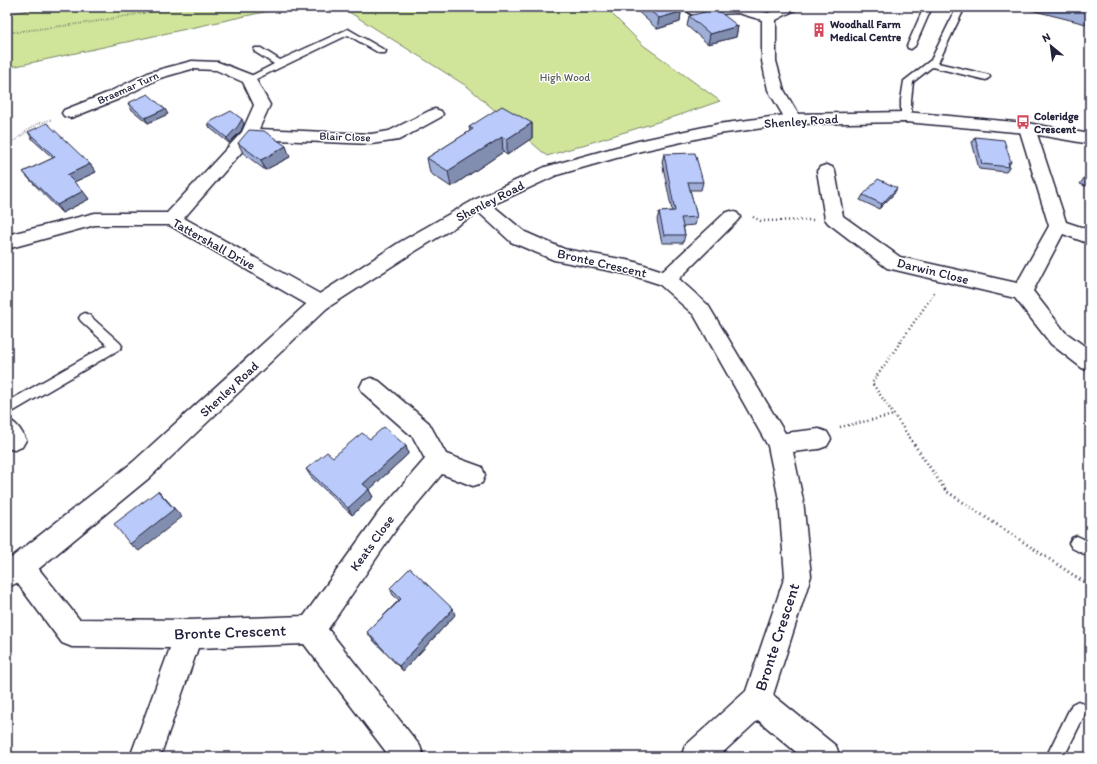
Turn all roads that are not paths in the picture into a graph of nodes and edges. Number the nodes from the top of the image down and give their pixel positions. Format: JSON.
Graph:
{"nodes":[{"id":1,"x":690,"y":7,"type":"edge"},
{"id":2,"x":790,"y":7,"type":"edge"},
{"id":3,"x":928,"y":7,"type":"edge"},
{"id":4,"x":961,"y":7,"type":"edge"},
{"id":5,"x":769,"y":18,"type":"junction"},
{"id":6,"x":911,"y":46,"type":"dead end"},
{"id":7,"x":258,"y":50,"type":"dead end"},
{"id":8,"x":382,"y":51,"type":"dead end"},
{"id":9,"x":280,"y":64,"type":"junction"},
{"id":10,"x":930,"y":64,"type":"junction"},
{"id":11,"x":986,"y":77,"type":"dead end"},
{"id":12,"x":249,"y":79,"type":"junction"},
{"id":13,"x":70,"y":113,"type":"road end"},
{"id":14,"x":435,"y":114,"type":"dead end"},
{"id":15,"x":906,"y":117,"type":"junction"},
{"id":16,"x":793,"y":119,"type":"junction"},
{"id":17,"x":1027,"y":128,"type":"junction"},
{"id":18,"x":249,"y":134,"type":"junction"},
{"id":19,"x":1090,"y":139,"type":"edge"},
{"id":20,"x":826,"y":171,"type":"dead end"},
{"id":21,"x":480,"y":204,"type":"junction"},
{"id":22,"x":731,"y":216,"type":"road end"},
{"id":23,"x":172,"y":219,"type":"junction"},
{"id":24,"x":1058,"y":226,"type":"junction"},
{"id":25,"x":1090,"y":237,"type":"edge"},
{"id":26,"x":7,"y":242,"type":"edge"},
{"id":27,"x":666,"y":279,"type":"junction"},
{"id":28,"x":1022,"y":292,"type":"junction"},
{"id":29,"x":320,"y":303,"type":"junction"},
{"id":30,"x":85,"y":318,"type":"dead end"},
{"id":31,"x":1090,"y":362,"type":"edge"},
{"id":32,"x":371,"y":387,"type":"dead end"},
{"id":33,"x":7,"y":409,"type":"edge"},
{"id":34,"x":819,"y":439,"type":"road end"},
{"id":35,"x":779,"y":444,"type":"junction"},
{"id":36,"x":438,"y":461,"type":"junction"},
{"id":37,"x":472,"y":475,"type":"dead end"},
{"id":38,"x":14,"y":571,"type":"edge"},
{"id":39,"x":311,"y":630,"type":"junction"},
{"id":40,"x":189,"y":634,"type":"junction"},
{"id":41,"x":757,"y":700,"type":"junction"},
{"id":42,"x":1078,"y":710,"type":"dead end"},
{"id":43,"x":145,"y":757,"type":"edge"},
{"id":44,"x":409,"y":757,"type":"edge"},
{"id":45,"x":696,"y":757,"type":"edge"},
{"id":46,"x":825,"y":757,"type":"edge"},
{"id":47,"x":1055,"y":757,"type":"edge"}],
"edges":[{"from":1,"to":5,"type":"street"},
{"from":2,"to":5,"type":"street"},
{"from":3,"to":6,"type":"lane"},
{"from":4,"to":10,"type":"lane"},
{"from":5,"to":16,"type":"street"},
{"from":7,"to":9,"type":"lane"},
{"from":8,"to":9,"type":"lane"},
{"from":9,"to":12,"type":"lane"},
{"from":10,"to":11,"type":"lane"},
{"from":10,"to":15,"type":"lane"},
{"from":12,"to":13,"type":"street","name":"Braemar Turn"},
{"from":12,"to":18,"type":"street"},
{"from":14,"to":18,"type":"street","name":"Blair Close"},
{"from":15,"to":16,"type":"street","name":"Shenley Road"},
{"from":15,"to":17,"type":"street","name":"Shenley Road"},
{"from":16,"to":21,"type":"street","name":"Shenley Road"},
{"from":17,"to":19,"type":"street","name":"Shenley Road"},
{"from":17,"to":24,"type":"street"},
{"from":18,"to":23,"type":"street"},
{"from":20,"to":28,"type":"street","name":"Darwin Close"},
{"from":21,"to":27,"type":"street","name":"Bronte Crescent"},
{"from":21,"to":29,"type":"street","name":"Shenley Road"},
{"from":22,"to":27,"type":"street"},
{"from":23,"to":26,"type":"street","name":"Tattershall Drive"},
{"from":23,"to":29,"type":"street","name":"Tattershall Drive"},
{"from":24,"to":25,"type":"street"},
{"from":24,"to":28,"type":"street"},
{"from":27,"to":35,"type":"street","name":"Bronte Crescent"},
{"from":28,"to":31,"type":"street"},
{"from":29,"to":38,"type":"street","name":"Shenley Road"},
{"from":30,"to":33,"type":"lane"},
{"from":32,"to":36,"type":"street"},
{"from":34,"to":35,"type":"street"},
{"from":35,"to":41,"type":"street","name":"Bronte Crescent"},
{"from":36,"to":37,"type":"street"},
{"from":36,"to":39,"type":"street","name":"Keats Close"},
{"from":38,"to":40,"type":"street","name":"Bronte Crescent"},
{"from":39,"to":40,"type":"street","name":"Bronte Crescent"},
{"from":39,"to":44,"type":"street"},
{"from":40,"to":43,"type":"street"},
{"from":41,"to":45,"type":"street","name":"Bronte Crescent"},
{"from":41,"to":46,"type":"street"},
{"from":42,"to":47,"type":"lane"}]}
